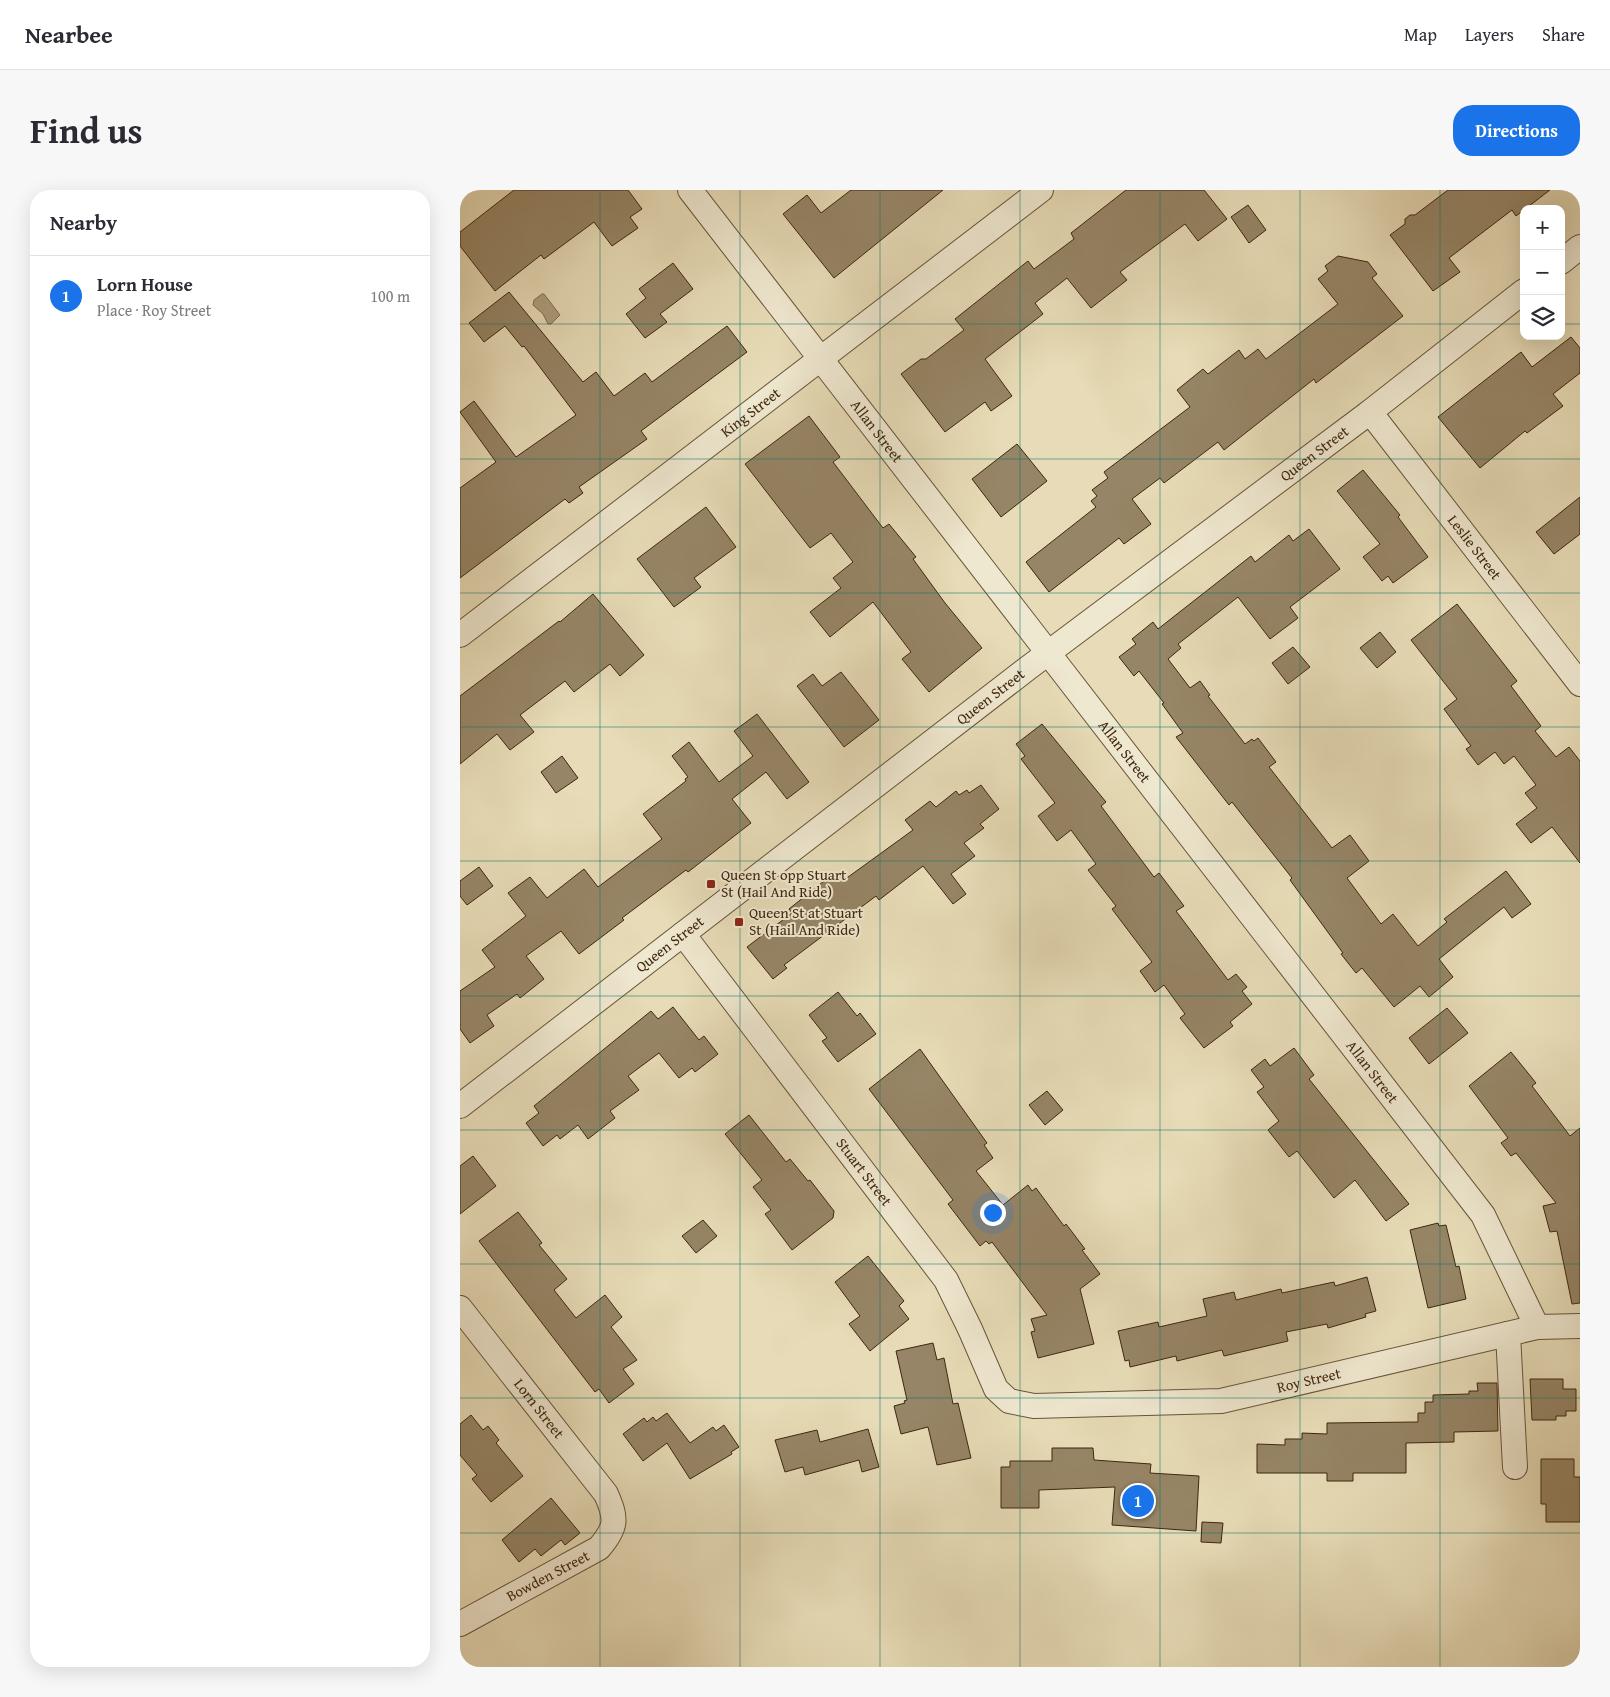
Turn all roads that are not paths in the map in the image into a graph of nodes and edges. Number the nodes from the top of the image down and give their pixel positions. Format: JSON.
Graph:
{"nodes":[{"id":1,"x":690,"y":190,"type":"edge"},
{"id":2,"x":1041,"y":190,"type":"edge"},
{"id":3,"x":1580,"y":247,"type":"edge"},
{"id":4,"x":1565,"y":259,"type":"edge"},
{"id":5,"x":1520,"y":294,"type":"edge"},
{"id":6,"x":821,"y":360,"type":"junction"},
{"id":7,"x":1370,"y":412,"type":"junction"},
{"id":8,"x":460,"y":635,"type":"edge"},
{"id":9,"x":1048,"y":653,"type":"junction"},
{"id":10,"x":1580,"y":684,"type":"edge"},
{"id":11,"x":684,"y":934,"type":"junction"},
{"id":12,"x":460,"y":1106,"type":"edge"},
{"id":13,"x":460,"y":1308,"type":"edge"},
{"id":14,"x":1580,"y":1326,"type":"edge"},
{"id":15,"x":1536,"y":1327,"type":"junction"},
{"id":16,"x":1508,"y":1334,"type":"junction"},
{"id":17,"x":1034,"y":1406,"type":"joint"},
{"id":18,"x":1516,"y":1467,"type":"dead end"},
{"id":19,"x":614,"y":1512,"type":"joint"},
{"id":20,"x":460,"y":1624,"type":"edge"}],
"edges":[{"from":1,"to":6,"type":"street","name":"Allan Street"},
{"from":2,"to":6,"type":"street","name":"King Street"},
{"from":3,"to":4,"type":"street"},
{"from":5,"to":7,"type":"street","name":"Queen Street"},
{"from":6,"to":8,"type":"street","name":"King Street"},
{"from":6,"to":9,"type":"street","name":"Allan Street"},
{"from":7,"to":9,"type":"street","name":"Queen Street"},
{"from":7,"to":10,"type":"street","name":"Leslie Street"},
{"from":9,"to":11,"type":"street","name":"Queen Street"},
{"from":9,"to":15,"type":"street","name":"Allan Street"},
{"from":11,"to":12,"type":"street","name":"Queen Street"},
{"from":11,"to":17,"type":"street","name":"Stuart Street"},
{"from":13,"to":19,"type":"street","name":"Lorn Street"},
{"from":14,"to":15,"type":"street","name":"Roy Street"},
{"from":15,"to":16,"type":"street","name":"Roy Street"},
{"from":16,"to":17,"type":"street","name":"Roy Street"},
{"from":16,"to":18,"type":"street"},
{"from":19,"to":20,"type":"street","name":"Bowden Street"}]}
